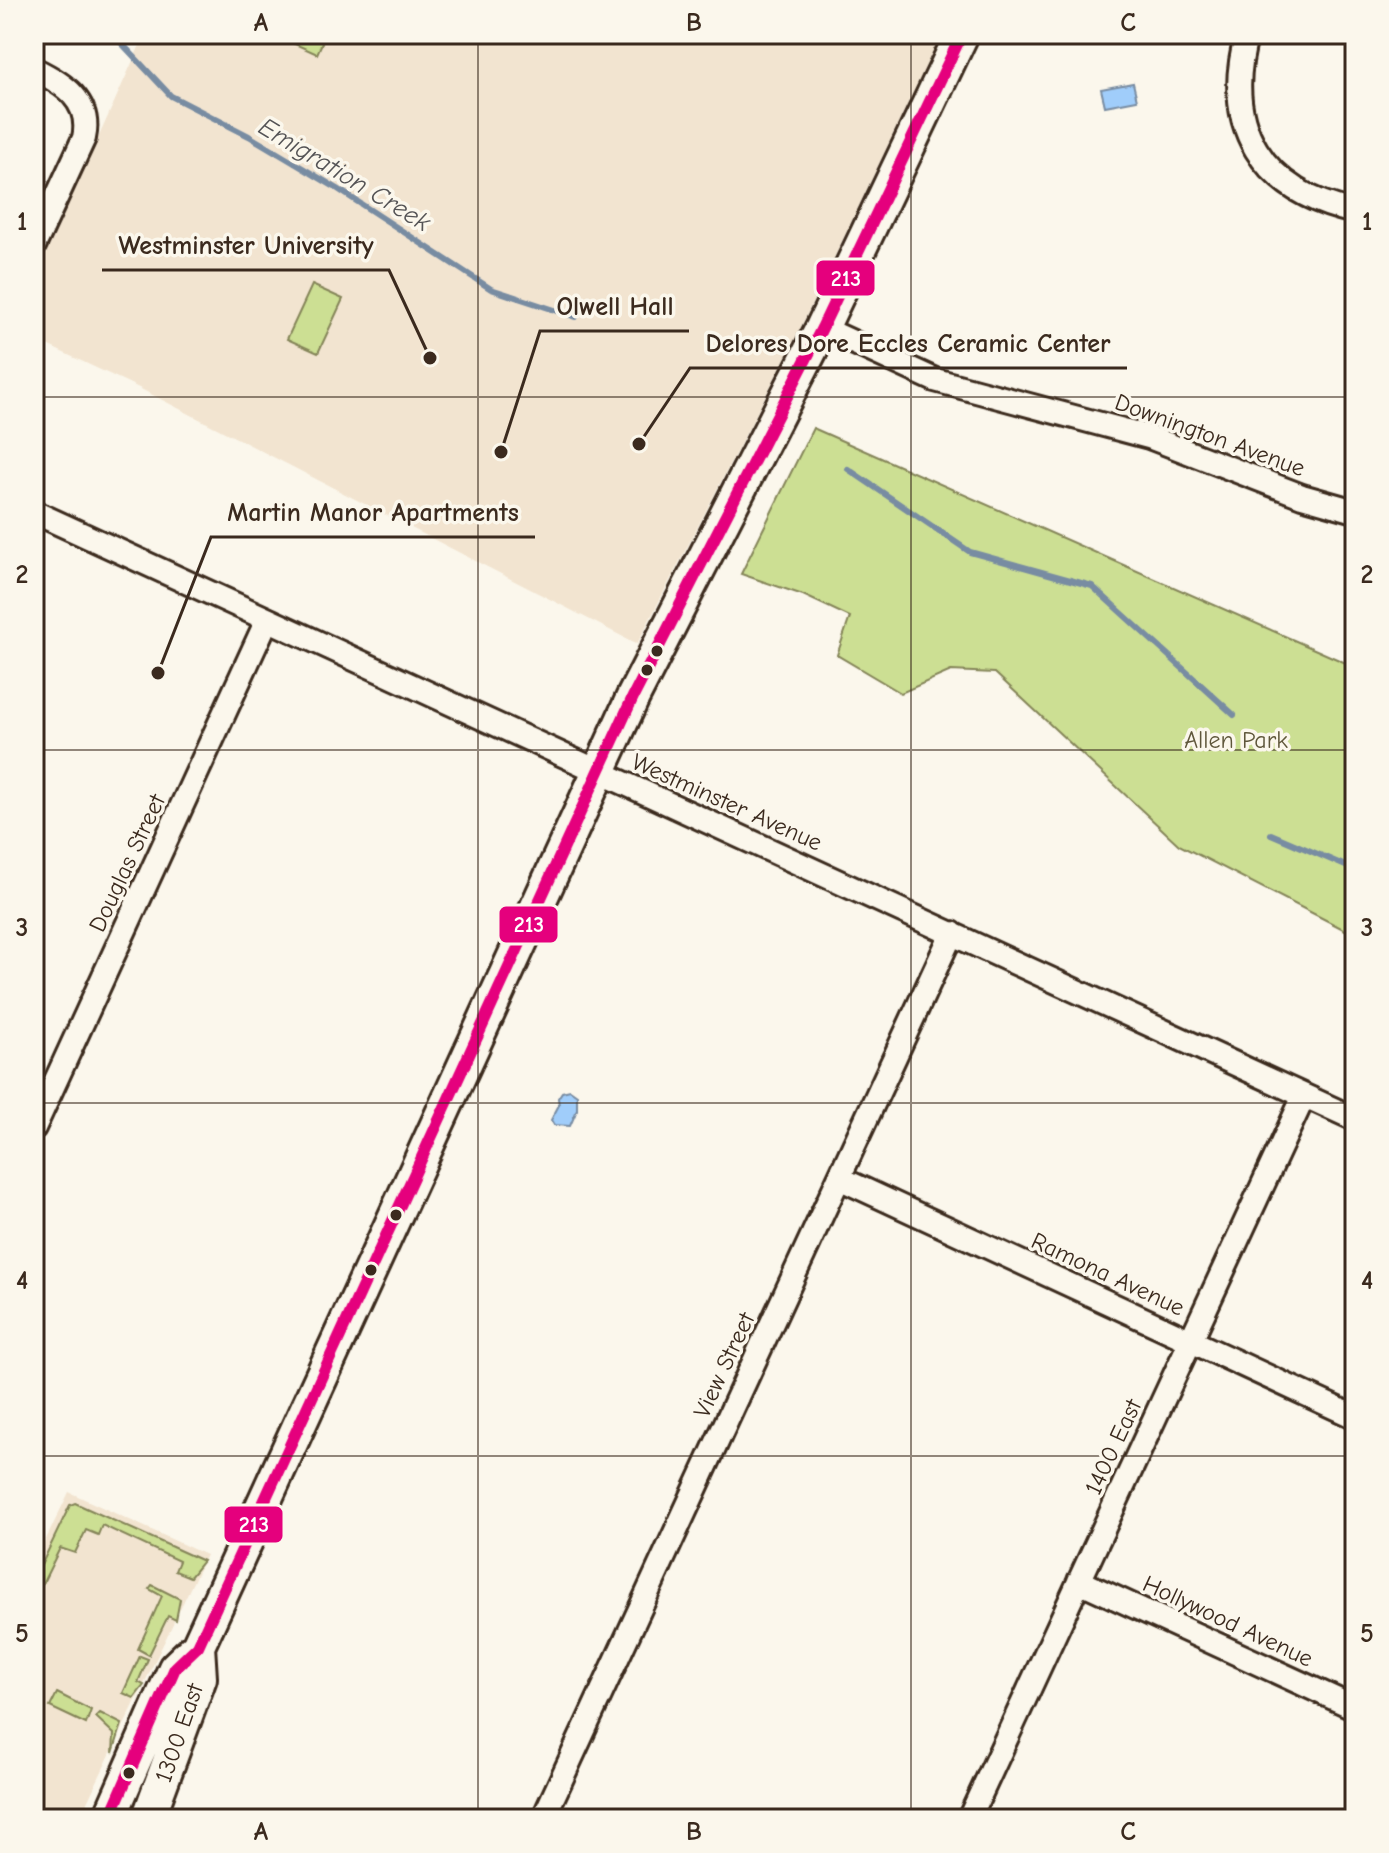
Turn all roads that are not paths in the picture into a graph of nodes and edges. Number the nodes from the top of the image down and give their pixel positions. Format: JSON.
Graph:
{"nodes":[{"id":1,"x":962,"y":34,"type":"edge"},
{"id":2,"x":1247,"y":34,"type":"edge"},
{"id":3,"x":34,"y":69,"type":"edge"},
{"id":4,"x":1355,"y":212,"type":"edge"},
{"id":5,"x":34,"y":246,"type":"edge"},
{"id":6,"x":822,"y":328,"type":"junction"},
{"id":7,"x":1355,"y":511,"type":"edge"},
{"id":8,"x":34,"y":512,"type":"edge"},
{"id":9,"x":267,"y":620,"type":"junction"},
{"id":10,"x":599,"y":772,"type":"junction"},
{"id":11,"x":952,"y":933,"type":"junction"},
{"id":12,"x":1304,"y":1096,"type":"junction"},
{"id":13,"x":1355,"y":1119,"type":"edge"},
{"id":14,"x":34,"y":1128,"type":"edge"},
{"id":15,"x":839,"y":1178,"type":"junction"},
{"id":16,"x":1191,"y":1341,"type":"junction"},
{"id":17,"x":1355,"y":1417,"type":"edge"},
{"id":18,"x":1079,"y":1581,"type":"junction"},
{"id":19,"x":198,"y":1646,"type":"junction"},
{"id":20,"x":1355,"y":1708,"type":"edge"},
{"id":21,"x":109,"y":1819,"type":"edge"},
{"id":22,"x":148,"y":1819,"type":"edge"},
{"id":23,"x":543,"y":1819,"type":"edge"},
{"id":24,"x":969,"y":1819,"type":"edge"}],
"edges":[{"from":1,"to":6,"type":"main road","name":"1300 East"},
{"from":2,"to":4,"type":"street"},
{"from":3,"to":5,"type":"street"},
{"from":6,"to":7,"type":"street","name":"Downington Avenue"},
{"from":6,"to":10,"type":"main road","name":"1300 East"},
{"from":8,"to":9,"type":"street","name":"Westminster Avenue"},
{"from":9,"to":10,"type":"street","name":"Westminster Avenue"},
{"from":9,"to":14,"type":"street","name":"Douglas Street"},
{"from":10,"to":11,"type":"street","name":"Westminster Avenue"},
{"from":10,"to":19,"type":"main road","name":"1300 East"},
{"from":11,"to":12,"type":"street","name":"Westminster Avenue"},
{"from":11,"to":15,"type":"street","name":"View Street"},
{"from":12,"to":13,"type":"street","name":"Westminster Avenue"},
{"from":12,"to":16,"type":"street","name":"1400 East"},
{"from":15,"to":16,"type":"street","name":"Ramona Avenue"},
{"from":15,"to":23,"type":"street","name":"View Street"},
{"from":16,"to":17,"type":"street","name":"Ramona Avenue"},
{"from":16,"to":18,"type":"street","name":"1400 East"},
{"from":18,"to":20,"type":"street","name":"Hollywood Avenue"},
{"from":18,"to":24,"type":"street","name":"1400 East"},
{"from":19,"to":21,"type":"main road","name":"1300 East"},
{"from":19,"to":22,"type":"main road","name":"1300 East"}]}
